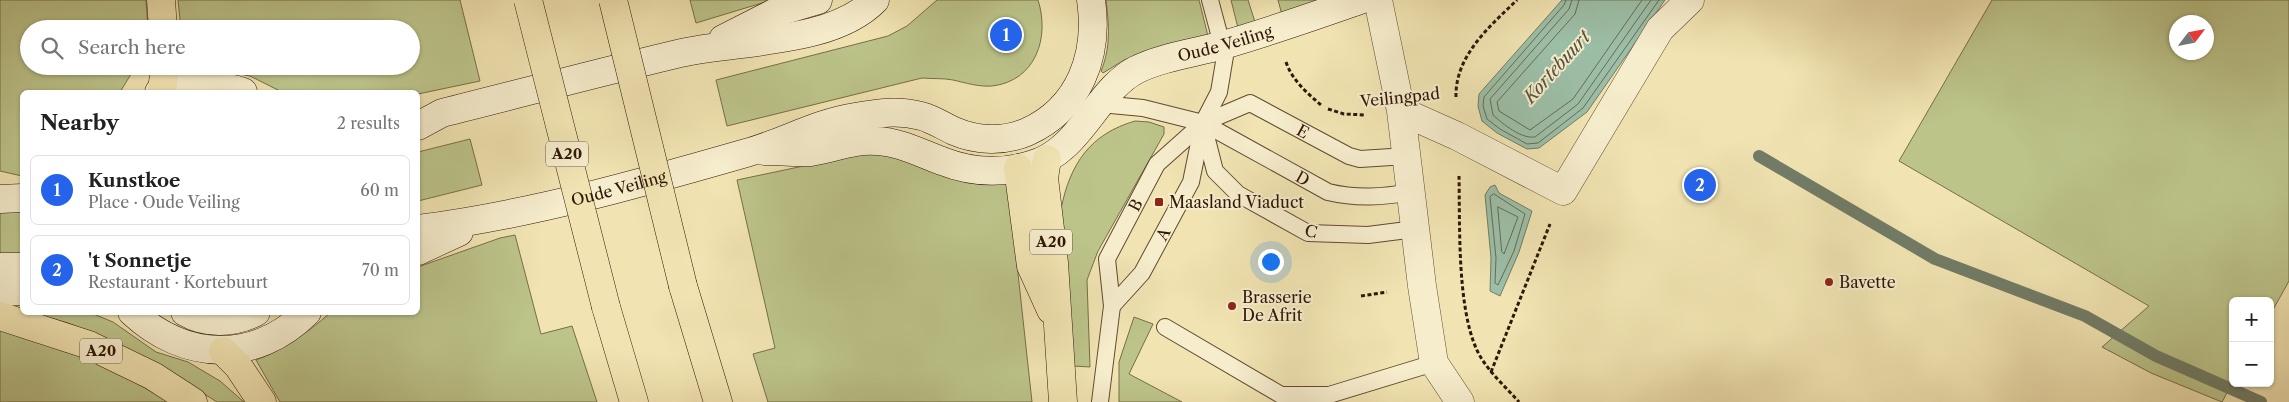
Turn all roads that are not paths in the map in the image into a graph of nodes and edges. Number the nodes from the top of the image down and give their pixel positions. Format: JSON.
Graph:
{"nodes":[{"id":1,"x":161,"y":0,"type":"edge"},
{"id":2,"x":528,"y":0,"type":"edge"},
{"id":3,"x":613,"y":0,"type":"edge"},
{"id":4,"x":818,"y":0,"type":"edge"},
{"id":5,"x":1091,"y":0,"type":"edge"},
{"id":6,"x":1210,"y":0,"type":"edge"},
{"id":7,"x":1360,"y":0,"type":"edge"},
{"id":8,"x":1378,"y":0,"type":"edge"},
{"id":9,"x":1690,"y":0,"type":"edge"},
{"id":10,"x":874,"y":1,"type":"edge"},
{"id":11,"x":162,"y":20,"type":"edge"},
{"id":12,"x":1222,"y":45,"type":"junction"},
{"id":13,"x":708,"y":47,"type":"junction"},
{"id":14,"x":162,"y":86,"type":"edge"},
{"id":15,"x":234,"y":90,"type":"edge"},
{"id":16,"x":1100,"y":104,"type":"junction"},
{"id":17,"x":1401,"y":110,"type":"junction"},
{"id":18,"x":430,"y":113,"type":"edge"},
{"id":19,"x":1203,"y":123,"type":"junction"},
{"id":20,"x":420,"y":124,"type":"edge"},
{"id":21,"x":1026,"y":132,"type":"junction"},
{"id":22,"x":753,"y":151,"type":"junction"},
{"id":23,"x":1406,"y":156,"type":"junction"},
{"id":24,"x":1047,"y":159,"type":"junction"},
{"id":25,"x":1018,"y":168,"type":"junction"},
{"id":26,"x":1412,"y":192,"type":"junction"},
{"id":27,"x":20,"y":198,"type":"edge"},
{"id":28,"x":0,"y":199,"type":"edge"},
{"id":29,"x":482,"y":221,"type":"junction"},
{"id":30,"x":420,"y":229,"type":"edge"},
{"id":31,"x":1415,"y":229,"type":"junction"},
{"id":32,"x":420,"y":251,"type":"edge"},
{"id":33,"x":20,"y":266,"type":"edge"},
{"id":34,"x":0,"y":267,"type":"edge"},
{"id":35,"x":20,"y":291,"type":"edge"},
{"id":36,"x":0,"y":292,"type":"edge"},
{"id":37,"x":1112,"y":306,"type":"junction"},
{"id":38,"x":136,"y":315,"type":"edge"},
{"id":39,"x":194,"y":315,"type":"edge"},
{"id":40,"x":246,"y":315,"type":"edge"},
{"id":41,"x":303,"y":315,"type":"edge"},
{"id":42,"x":0,"y":316,"type":"edge"},
{"id":43,"x":1058,"y":325,"type":"junction"},
{"id":44,"x":1165,"y":328,"type":"dead end"},
{"id":45,"x":223,"y":351,"type":"junction"},
{"id":46,"x":1434,"y":363,"type":"junction"},
{"id":47,"x":193,"y":402,"type":"edge"},
{"id":48,"x":262,"y":402,"type":"edge"},
{"id":49,"x":634,"y":402,"type":"edge"},
{"id":50,"x":718,"y":402,"type":"edge"},
{"id":51,"x":1063,"y":402,"type":"edge"},
{"id":52,"x":1100,"y":402,"type":"edge"},
{"id":53,"x":1460,"y":402,"type":"edge"}],
"edges":[{"from":1,"to":11,"type":"highway"},
{"from":2,"to":49,"type":"highway","number":"A20","bridge":true},
{"from":3,"to":50,"type":"highway","bridge":true},
{"from":4,"to":13,"type":"main road"},
{"from":5,"to":21,"type":"main road","name":"Oude Veiling"},
{"from":6,"to":12,"type":"lane"},
{"from":7,"to":12,"type":"main road","name":"Oude Veiling"},
{"from":8,"to":17,"type":"main road"},
{"from":9,"to":17,"type":"main road"},
{"from":10,"to":13,"type":"main road"},
{"from":12,"to":16,"type":"main road","name":"Oude Veiling"},
{"from":12,"to":19,"type":"lane"},
{"from":13,"to":18,"type":"main road"},
{"from":14,"to":15,"type":"main road"},
{"from":16,"to":19,"type":"lane","name":"D"},
{"from":16,"to":24,"type":"main road","name":"Oude Veiling"},
{"from":17,"to":23,"type":"main road"},
{"from":18,"to":20,"type":"main road"},
{"from":19,"to":23,"type":"lane","name":"E"},
{"from":19,"to":26,"type":"lane","name":"D"},
{"from":19,"to":31,"type":"lane","name":"C"},
{"from":19,"to":37,"type":"lane","name":"A"},
{"from":19,"to":37,"type":"lane","name":"B"},
{"from":21,"to":22,"type":"main road","name":"Oude Veiling"},
{"from":21,"to":25,"type":"main road"},
{"from":22,"to":25,"type":"main road","name":"Oude Veiling"},
{"from":22,"to":29,"type":"main road","name":"Oude Veiling"},
{"from":23,"to":26,"type":"main road"},
{"from":24,"to":25,"type":"main road","name":"Oude Veiling"},
{"from":24,"to":43,"type":"highway","number":"A20"},
{"from":25,"to":43,"type":"highway","number":"A20"},
{"from":26,"to":31,"type":"main road"},
{"from":27,"to":28,"type":"main road"},
{"from":29,"to":30,"type":"main road","name":"Oude Veiling"},
{"from":29,"to":32,"type":"main road","name":"Oude Veiling"},
{"from":31,"to":46,"type":"main road"},
{"from":33,"to":34,"type":"main road"},
{"from":35,"to":36,"type":"main road"},
{"from":37,"to":52,"type":"lane","name":"B"},
{"from":38,"to":45,"type":"main road"},
{"from":39,"to":40,"type":"main road"},
{"from":41,"to":45,"type":"main road"},
{"from":42,"to":47,"type":"highway","number":"A20"},
{"from":43,"to":51,"type":"highway","number":"A20"},
{"from":44,"to":46,"type":"lane"},
{"from":45,"to":48,"type":"highway"},
{"from":46,"to":53,"type":"main road"}]}
